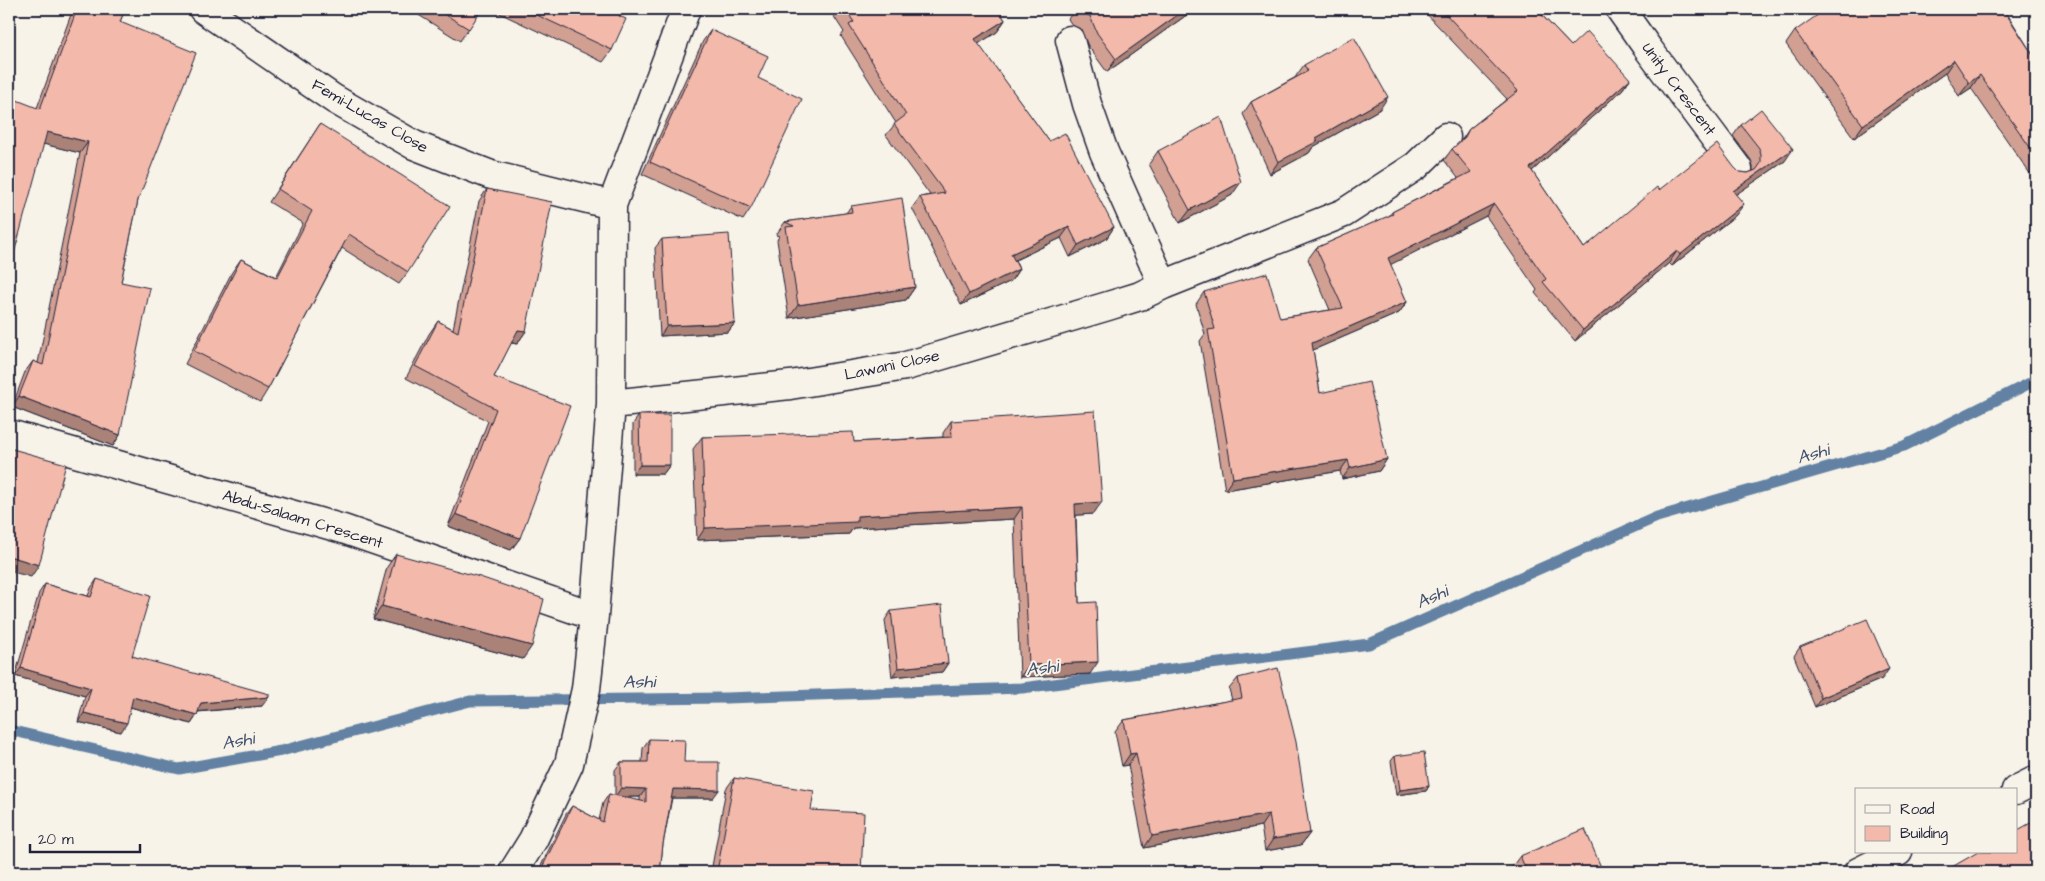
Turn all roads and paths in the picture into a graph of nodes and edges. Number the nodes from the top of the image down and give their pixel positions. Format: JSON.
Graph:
{"nodes":[{"id":1,"x":203,"y":9,"type":"edge"},
{"id":2,"x":686,"y":9,"type":"edge"},
{"id":3,"x":1620,"y":9,"type":"edge"},
{"id":4,"x":1070,"y":40,"type":"dead end"},
{"id":5,"x":1446,"y":137,"type":"dead end"},
{"id":6,"x":1738,"y":169,"type":"edge"},
{"id":7,"x":612,"y":204,"type":"junction"},
{"id":8,"x":1163,"y":285,"type":"junction"},
{"id":9,"x":611,"y":404,"type":"junction"},
{"id":10,"x":9,"y":434,"type":"edge"},
{"id":11,"x":594,"y":616,"type":"junction"},
{"id":12,"x":2036,"y":780,"type":"edge"},
{"id":13,"x":2018,"y":789,"type":"edge"},
{"id":14,"x":1894,"y":854,"type":"edge"},
{"id":15,"x":514,"y":872,"type":"edge"},
{"id":16,"x":1858,"y":872,"type":"edge"}],
"edges":[{"from":1,"to":7,"type":"street","name":"Femi-Lucas Close"},
{"from":2,"to":7,"type":"street"},
{"from":3,"to":6,"type":"street","name":"Unity Crescent"},
{"from":4,"to":8,"type":"street"},
{"from":5,"to":8,"type":"street","name":"Lawani Close"},
{"from":7,"to":9,"type":"street"},
{"from":8,"to":9,"type":"street","name":"Lawani Close"},
{"from":9,"to":11,"type":"street"},
{"from":10,"to":11,"type":"street","name":"Abdu-Salaam Crescent"},
{"from":11,"to":15,"type":"street"},
{"from":12,"to":13,"type":"street"},
{"from":14,"to":16,"type":"street"}]}
